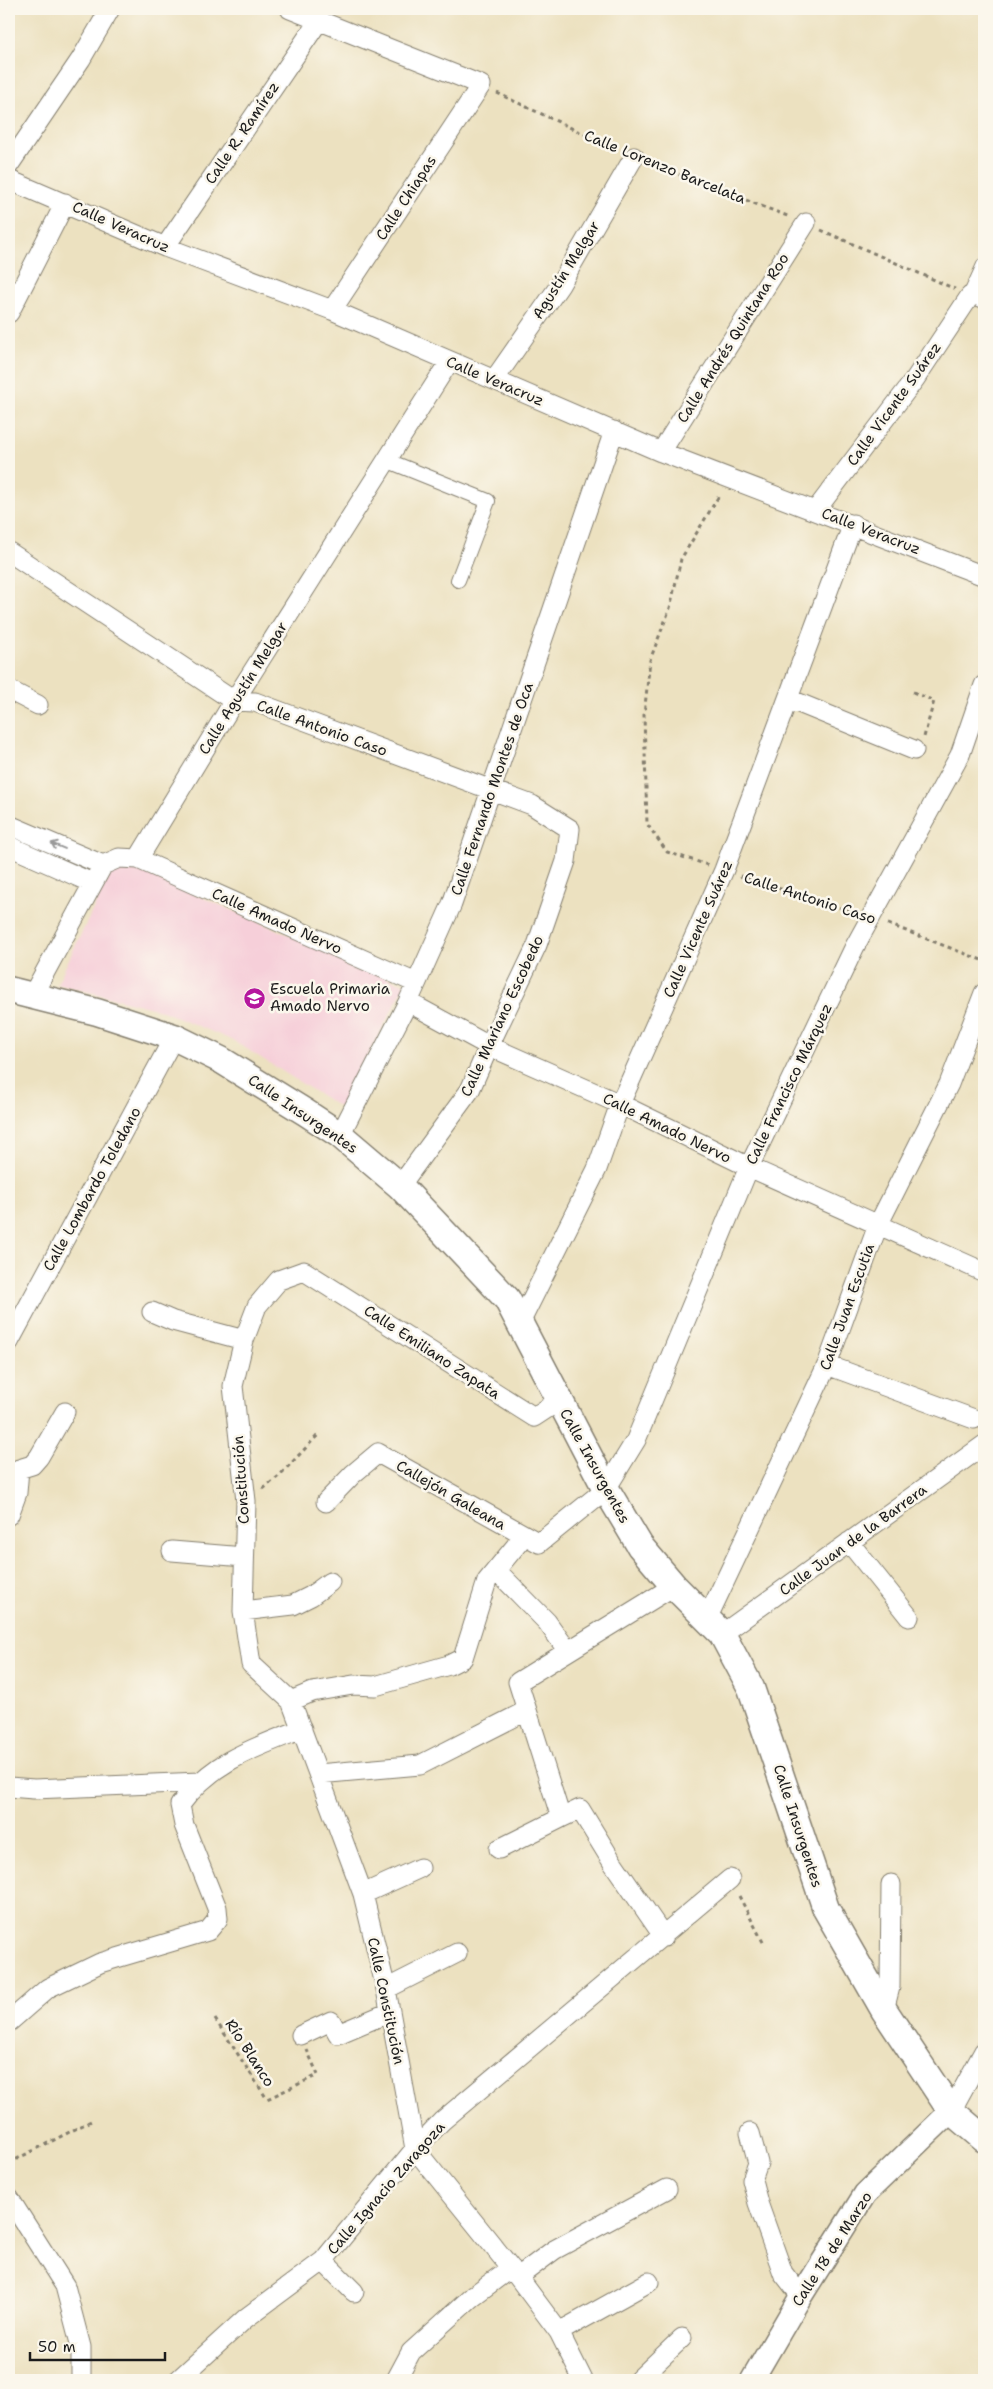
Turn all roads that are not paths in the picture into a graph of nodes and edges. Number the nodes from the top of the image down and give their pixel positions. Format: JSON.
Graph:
{"nodes":[{"id":1,"x":110,"y":9,"type":"edge"},
{"id":2,"x":290,"y":9,"type":"edge"},
{"id":3,"x":320,"y":19,"type":"junction"},
{"id":4,"x":634,"y":157,"type":"road end"},
{"id":5,"x":9,"y":165,"type":"edge"},
{"id":6,"x":9,"y":180,"type":"edge"},
{"id":7,"x":65,"y":203,"type":"junction"},
{"id":8,"x":806,"y":223,"type":"road end"},
{"id":9,"x":165,"y":247,"type":"junction"},
{"id":10,"x":984,"y":265,"type":"edge"},
{"id":11,"x":977,"y":298,"type":"edge"},
{"id":12,"x":332,"y":310,"type":"junction"},
{"id":13,"x":9,"y":313,"type":"edge"},
{"id":14,"x":450,"y":362,"type":"junction"},
{"id":15,"x":494,"y":380,"type":"junction"},
{"id":16,"x":614,"y":432,"type":"junction"},
{"id":17,"x":661,"y":452,"type":"junction"},
{"id":18,"x":386,"y":460,"type":"junction"},
{"id":19,"x":816,"y":510,"type":"junction"},
{"id":20,"x":853,"y":524,"type":"junction"},
{"id":21,"x":9,"y":552,"type":"edge"},
{"id":22,"x":984,"y":576,"type":"edge"},
{"id":23,"x":458,"y":580,"type":"dead end"},
{"id":24,"x":984,"y":685,"type":"edge"},
{"id":25,"x":9,"y":690,"type":"edge"},
{"id":26,"x":789,"y":699,"type":"junction"},
{"id":27,"x":234,"y":701,"type":"junction"},
{"id":28,"x":38,"y":705,"type":"dead end"},
{"id":29,"x":914,"y":750,"type":"road end"},
{"id":30,"x":492,"y":792,"type":"junction"},
{"id":31,"x":9,"y":825,"type":"edge"},
{"id":32,"x":570,"y":829,"type":"joint"},
{"id":33,"x":9,"y":846,"type":"edge"},
{"id":34,"x":138,"y":859,"type":"junction"},
{"id":35,"x":103,"y":864,"type":"junction"},
{"id":36,"x":92,"y":883,"type":"junction"},
{"id":37,"x":416,"y":983,"type":"junction"},
{"id":38,"x":21,"y":993,"type":"edge"},
{"id":39,"x":984,"y":993,"type":"edge"},
{"id":40,"x":408,"y":1002,"type":"junction"},
{"id":41,"x":174,"y":1037,"type":"junction"},
{"id":42,"x":489,"y":1046,"type":"junction"},
{"id":43,"x":620,"y":1104,"type":"junction"},
{"id":44,"x":340,"y":1135,"type":"junction"},
{"id":45,"x":749,"y":1167,"type":"junction"},
{"id":46,"x":400,"y":1186,"type":"junction"},
{"id":47,"x":878,"y":1225,"type":"junction"},
{"id":48,"x":304,"y":1270,"type":"joint"},
{"id":49,"x":984,"y":1272,"type":"edge"},
{"id":50,"x":152,"y":1312,"type":"dead end"},
{"id":51,"x":520,"y":1323,"type":"junction"},
{"id":52,"x":244,"y":1340,"type":"junction"},
{"id":53,"x":9,"y":1342,"type":"edge"},
{"id":54,"x":827,"y":1365,"type":"junction"},
{"id":55,"x":560,"y":1400,"type":"junction"},
{"id":56,"x":65,"y":1412,"type":"dead end"},
{"id":57,"x":974,"y":1419,"type":"dead end"},
{"id":58,"x":984,"y":1445,"type":"edge"},
{"id":59,"x":14,"y":1464,"type":"edge"},
{"id":60,"x":606,"y":1489,"type":"junction"},
{"id":61,"x":326,"y":1502,"type":"dead end"},
{"id":62,"x":9,"y":1515,"type":"edge"},
{"id":63,"x":524,"y":1536,"type":"junction"},
{"id":64,"x":849,"y":1542,"type":"junction"},
{"id":65,"x":172,"y":1551,"type":"dead end"},
{"id":66,"x":244,"y":1557,"type":"junction"},
{"id":67,"x":496,"y":1570,"type":"junction"},
{"id":68,"x":330,"y":1582,"type":"dead end"},
{"id":69,"x":674,"y":1586,"type":"junction"},
{"id":70,"x":243,"y":1611,"type":"junction"},
{"id":71,"x":909,"y":1616,"type":"dead end"},
{"id":72,"x":714,"y":1627,"type":"junction"},
{"id":73,"x":567,"y":1650,"type":"junction"},
{"id":74,"x":291,"y":1701,"type":"junction"},
{"id":75,"x":526,"y":1711,"type":"junction"},
{"id":76,"x":302,"y":1729,"type":"junction"},
{"id":77,"x":318,"y":1774,"type":"junction"},
{"id":78,"x":200,"y":1782,"type":"junction"},
{"id":79,"x":9,"y":1786,"type":"edge"},
{"id":80,"x":561,"y":1818,"type":"junction"},
{"id":81,"x":499,"y":1849,"type":"dead end"},
{"id":82,"x":420,"y":1868,"type":"dead end"},
{"id":83,"x":730,"y":1880,"type":"road end"},
{"id":84,"x":892,"y":1884,"type":"dead end"},
{"id":85,"x":363,"y":1894,"type":"junction"},
{"id":86,"x":664,"y":1937,"type":"junction"},
{"id":87,"x":457,"y":1953,"type":"dead end"},
{"id":88,"x":386,"y":1989,"type":"junction"},
{"id":89,"x":884,"y":2010,"type":"junction"},
{"id":90,"x":390,"y":2012,"type":"junction"},
{"id":91,"x":9,"y":2022,"type":"edge"},
{"id":92,"x":301,"y":2035,"type":"road end"},
{"id":93,"x":984,"y":2051,"type":"edge"},
{"id":94,"x":952,"y":2110,"type":"junction"},
{"id":95,"x":750,"y":2133,"type":"dead end"},
{"id":96,"x":984,"y":2139,"type":"edge"},
{"id":97,"x":415,"y":2149,"type":"junction"},
{"id":98,"x":667,"y":2189,"type":"dead end"},
{"id":99,"x":9,"y":2198,"type":"edge"},
{"id":100,"x":323,"y":2261,"type":"junction"},
{"id":101,"x":514,"y":2272,"type":"junction"},
{"id":102,"x":649,"y":2282,"type":"dead end"},
{"id":103,"x":354,"y":2292,"type":"dead end"},
{"id":104,"x":800,"y":2296,"type":"junction"},
{"id":105,"x":560,"y":2332,"type":"junction"},
{"id":106,"x":682,"y":2338,"type":"dead end"},
{"id":107,"x":81,"y":2380,"type":"edge"},
{"id":108,"x":178,"y":2380,"type":"edge"},
{"id":109,"x":396,"y":2380,"type":"edge"},
{"id":110,"x":583,"y":2380,"type":"edge"},
{"id":111,"x":638,"y":2380,"type":"edge"},
{"id":112,"x":752,"y":2380,"type":"edge"}],
"edges":[{"from":1,"to":5,"type":"street"},
{"from":2,"to":3,"type":"street"},
{"from":3,"to":9,"type":"street","name":"Calle R. Ramírez"},
{"from":3,"to":12,"type":"street","name":"Calle Chiapas"},
{"from":4,"to":15,"type":"street","name":"Agustín Melgar"},
{"from":6,"to":7,"type":"street","name":"Calle Veracruz"},
{"from":7,"to":9,"type":"street","name":"Calle Veracruz"},
{"from":7,"to":13,"type":"street"},
{"from":8,"to":17,"type":"street","name":"Calle Andrés Quintana Roo"},
{"from":9,"to":12,"type":"street","name":"Calle Veracruz"},
{"from":10,"to":11,"type":"street"},
{"from":11,"to":19,"type":"street","name":"Calle Vicente Suárez"},
{"from":12,"to":14,"type":"street","name":"Calle Veracruz"},
{"from":14,"to":15,"type":"street","name":"Calle Veracruz"},
{"from":14,"to":18,"type":"street","name":"Calle Agustín Melgar"},
{"from":15,"to":16,"type":"street","name":"Calle Veracruz"},
{"from":16,"to":17,"type":"street","name":"Calle Veracruz"},
{"from":16,"to":30,"type":"street","name":"Calle Fernando Montes de Oca"},
{"from":17,"to":19,"type":"street","name":"Calle Veracruz"},
{"from":18,"to":23,"type":"street"},
{"from":18,"to":27,"type":"street","name":"Calle Agustín Melgar"},
{"from":19,"to":20,"type":"street","name":"Calle Veracruz"},
{"from":20,"to":22,"type":"street","name":"Calle Veracruz"},
{"from":20,"to":26,"type":"street","name":"Calle Vicente Suárez"},
{"from":21,"to":27,"type":"street","name":"Calle Antonio Caso"},
{"from":24,"to":45,"type":"street","name":"Calle Francisco Márquez"},
{"from":25,"to":28,"type":"street"},
{"from":26,"to":29,"type":"street"},
{"from":26,"to":43,"type":"street","name":"Calle Vicente Suárez"},
{"from":27,"to":30,"type":"street","name":"Calle Antonio Caso"},
{"from":27,"to":34,"type":"street","name":"Calle Agustín Melgar"},
{"from":30,"to":32,"type":"street","name":"Calle Antonio Caso"},
{"from":30,"to":37,"type":"street","name":"Calle Fernando Montes de Oca"},
{"from":35,"to":31,"type":"street","one_way":true},
{"from":32,"to":42,"type":"street","name":"Calle Mariano Escobedo"},
{"from":33,"to":36,"type":"street"},
{"from":34,"to":35,"type":"street"},
{"from":34,"to":37,"type":"street","name":"Calle Amado Nervo"},
{"from":35,"to":36,"type":"street"},
{"from":36,"to":38,"type":"street"},
{"from":37,"to":40,"type":"street","name":"Calle Fernando Montes de Oca"},
{"from":38,"to":41,"type":"main road","name":"Calle Insurgentes"},
{"from":39,"to":47,"type":"street","name":"Calle Juan Escutia"},
{"from":40,"to":42,"type":"street","name":"Calle Amado Nervo"},
{"from":40,"to":44,"type":"street","name":"Calle Fernando Montes de Oca"},
{"from":41,"to":44,"type":"main road","name":"Calle Insurgentes"},
{"from":41,"to":53,"type":"street","name":"Calle Lombardo Toledano"},
{"from":42,"to":43,"type":"street","name":"Calle Amado Nervo"},
{"from":42,"to":46,"type":"street","name":"Calle Mariano Escobedo"},
{"from":43,"to":45,"type":"street","name":"Calle Amado Nervo"},
{"from":43,"to":51,"type":"street","name":"Calle Vicente Suárez"},
{"from":44,"to":46,"type":"main road","name":"Calle Insurgentes"},
{"from":45,"to":47,"type":"street","name":"Calle Amado Nervo"},
{"from":45,"to":60,"type":"street","name":"Calle Francisco Márquez"},
{"from":46,"to":51,"type":"main road","name":"Calle Insurgentes"},
{"from":47,"to":49,"type":"street","name":"Calle Amado Nervo"},
{"from":47,"to":54,"type":"street","name":"Calle Juan Escutia"},
{"from":48,"to":52,"type":"street","name":"Constitución"},
{"from":48,"to":55,"type":"street","name":"Calle Emiliano Zapata"},
{"from":50,"to":52,"type":"street"},
{"from":51,"to":55,"type":"main road","name":"Calle Insurgentes"},
{"from":52,"to":66,"type":"street","name":"Constitución"},
{"from":54,"to":57,"type":"street"},
{"from":54,"to":72,"type":"street","name":"Calle Juan Escutia"},
{"from":55,"to":60,"type":"main road","name":"Calle Insurgentes"},
{"from":56,"to":59,"type":"street"},
{"from":58,"to":64,"type":"street","name":"Calle Juan de la Barrera"},
{"from":59,"to":62,"type":"street"},
{"from":60,"to":63,"type":"street","name":"Calle Francisco Márquez"},
{"from":60,"to":69,"type":"main road","name":"Calle Insurgentes"},
{"from":61,"to":63,"type":"street","name":"Callejón Galeana"},
{"from":63,"to":67,"type":"street"},
{"from":64,"to":71,"type":"street"},
{"from":64,"to":72,"type":"street","name":"Calle Juan de la Barrera"},
{"from":65,"to":66,"type":"street"},
{"from":66,"to":70,"type":"street","name":"Constitución"},
{"from":67,"to":73,"type":"street"},
{"from":67,"to":74,"type":"street"},
{"from":68,"to":70,"type":"street"},
{"from":69,"to":72,"type":"main road","name":"Calle Insurgentes"},
{"from":69,"to":73,"type":"street"},
{"from":70,"to":74,"type":"street","name":"Constitución"},
{"from":72,"to":89,"type":"main road","name":"Calle Insurgentes"},
{"from":73,"to":75,"type":"street"},
{"from":74,"to":76,"type":"street","name":"Calle Constitución"},
{"from":75,"to":77,"type":"street"},
{"from":75,"to":80,"type":"street"},
{"from":76,"to":77,"type":"street","name":"Calle Constitución"},
{"from":76,"to":78,"type":"street"},
{"from":77,"to":85,"type":"street","name":"Calle Constitución"},
{"from":78,"to":79,"type":"street"},
{"from":78,"to":91,"type":"street"},
{"from":80,"to":81,"type":"street"},
{"from":80,"to":86,"type":"street"},
{"from":82,"to":85,"type":"street"},
{"from":83,"to":86,"type":"street","name":"Calle Ignacio Zaragoza"},
{"from":84,"to":89,"type":"street"},
{"from":85,"to":88,"type":"street","name":"Calle Constitución"},
{"from":86,"to":97,"type":"street","name":"Calle Ignacio Zaragoza"},
{"from":87,"to":88,"type":"street"},
{"from":88,"to":90,"type":"street","name":"Calle Constitución"},
{"from":89,"to":94,"type":"main road","name":"Calle Insurgentes"},
{"from":90,"to":92,"type":"street"},
{"from":90,"to":97,"type":"street","name":"Calle Constitución"},
{"from":93,"to":94,"type":"street"},
{"from":94,"to":96,"type":"main road","name":"Calle Insurgentes"},
{"from":94,"to":104,"type":"street","name":"Calle 18 de Marzo"},
{"from":95,"to":104,"type":"street"},
{"from":97,"to":100,"type":"street","name":"Calle Ignacio Zaragoza"},
{"from":97,"to":101,"type":"street","name":"Calle Constitución"},
{"from":98,"to":101,"type":"street"},
{"from":99,"to":107,"type":"street"},
{"from":100,"to":103,"type":"street"},
{"from":100,"to":108,"type":"street","name":"Calle Ignacio Zaragoza"},
{"from":101,"to":105,"type":"street","name":"Calle Constitución"},
{"from":101,"to":109,"type":"street"},
{"from":102,"to":105,"type":"street"},
{"from":104,"to":112,"type":"street","name":"Calle 18 de Marzo"},
{"from":105,"to":110,"type":"street","name":"Calle Constitución"},
{"from":106,"to":111,"type":"street"}]}
